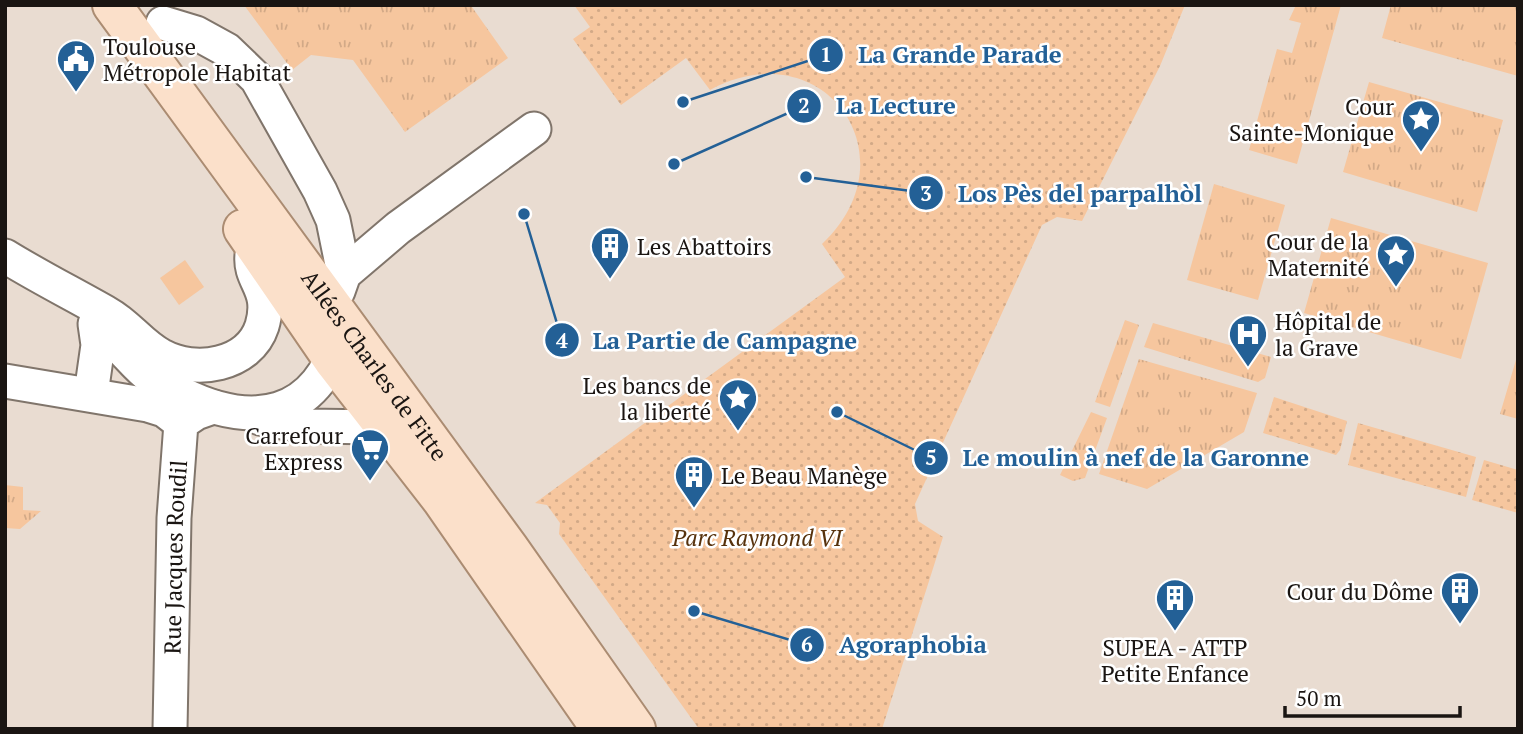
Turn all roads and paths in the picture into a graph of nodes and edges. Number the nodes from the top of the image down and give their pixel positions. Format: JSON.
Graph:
{"nodes":[{"id":1,"x":83,"y":5,"type":"edge"},
{"id":2,"x":112,"y":5,"type":"edge"},
{"id":3,"x":163,"y":23,"type":"dead end"},
{"id":4,"x":534,"y":129,"type":"dead end"},
{"id":5,"x":416,"y":213,"type":"junction"},
{"id":6,"x":333,"y":220,"type":"junction"},
{"id":7,"x":253,"y":242,"type":"junction"},
{"id":8,"x":5,"y":256,"type":"edge"},
{"id":9,"x":344,"y":274,"type":"junction"},
{"id":10,"x":60,"y":290,"type":"junction"},
{"id":11,"x":339,"y":318,"type":"junction"},
{"id":12,"x":95,"y":324,"type":"junction"},
{"id":13,"x":333,"y":360,"type":"junction"},
{"id":14,"x":5,"y":381,"type":"edge"},
{"id":15,"x":91,"y":394,"type":"junction"},
{"id":16,"x":213,"y":407,"type":"junction"},
{"id":17,"x":247,"y":414,"type":"junction"},
{"id":18,"x":181,"y":423,"type":"junction"},
{"id":19,"x":383,"y":427,"type":"junction"},
{"id":20,"x":170,"y":729,"type":"edge"},
{"id":21,"x":601,"y":729,"type":"edge"},
{"id":22,"x":636,"y":729,"type":"edge"}],
"edges":[{"from":1,"to":7,"type":"main road","name":"Allées Charles de Fitte"},
{"from":2,"to":11,"type":"main road","name":"Allées Charles de Fitte"},
{"from":3,"to":6,"type":"street"},
{"from":4,"to":5,"type":"street"},
{"from":5,"to":6,"type":"street"},
{"from":5,"to":9,"type":"street"},
{"from":6,"to":9,"type":"street"},
{"from":7,"to":10,"type":"street"},
{"from":7,"to":13,"type":"main road","name":"Allées Charles de Fitte"},
{"from":8,"to":10,"type":"street"},
{"from":9,"to":11,"type":"street"},
{"from":10,"to":12,"type":"street"},
{"from":11,"to":13,"type":"street"},
{"from":11,"to":22,"type":"main road","name":"Allées Charles de Fitte"},
{"from":12,"to":15,"type":"street"},
{"from":12,"to":16,"type":"street"},
{"from":13,"to":17,"type":"street"},
{"from":13,"to":19,"type":"main road","name":"Allées Charles de Fitte"},
{"from":14,"to":15,"type":"street"},
{"from":15,"to":18,"type":"street"},
{"from":16,"to":17,"type":"street"},
{"from":16,"to":18,"type":"street"},
{"from":17,"to":19,"type":"street"},
{"from":18,"to":20,"type":"street","name":"Rue Jacques Roudil"},
{"from":19,"to":21,"type":"main road","name":"Allées Charles de Fitte"}]}
